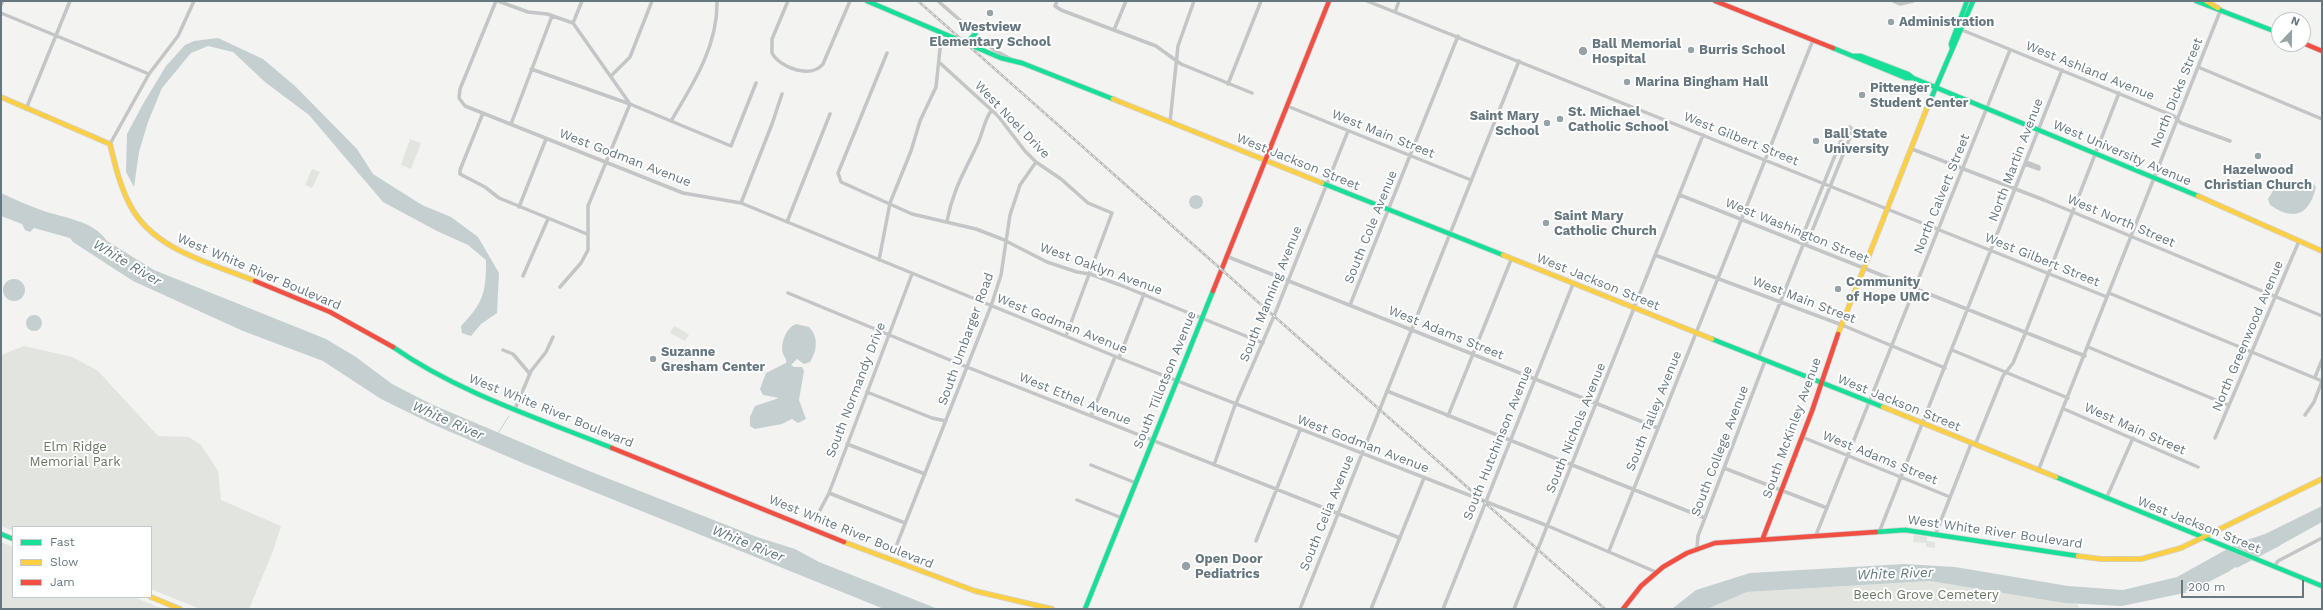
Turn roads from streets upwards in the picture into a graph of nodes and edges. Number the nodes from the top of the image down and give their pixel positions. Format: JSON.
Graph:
{"nodes":[{"id":1,"x":3,"y":1,"type":"edge"},
{"id":2,"x":70,"y":1,"type":"edge"},
{"id":3,"x":194,"y":1,"type":"edge"},
{"id":4,"x":497,"y":1,"type":"edge"},
{"id":5,"x":582,"y":1,"type":"edge"},
{"id":6,"x":652,"y":1,"type":"edge"},
{"id":7,"x":717,"y":1,"type":"edge"},
{"id":8,"x":788,"y":1,"type":"edge"},
{"id":9,"x":850,"y":1,"type":"edge"},
{"id":10,"x":867,"y":1,"type":"edge"},
{"id":11,"x":938,"y":1,"type":"edge"},
{"id":12,"x":1057,"y":1,"type":"edge"},
{"id":13,"x":1126,"y":1,"type":"edge"},
{"id":14,"x":1194,"y":1,"type":"edge"},
{"id":15,"x":1261,"y":1,"type":"edge"},
{"id":16,"x":1329,"y":1,"type":"edge"},
{"id":17,"x":1367,"y":1,"type":"edge"},
{"id":18,"x":1399,"y":1,"type":"edge"},
{"id":19,"x":1715,"y":1,"type":"edge"},
{"id":20,"x":1893,"y":1,"type":"edge"},
{"id":21,"x":1913,"y":1,"type":"edge"},
{"id":22,"x":1968,"y":1,"type":"edge"},
{"id":23,"x":1973,"y":1,"type":"edge"},
{"id":24,"x":2196,"y":1,"type":"edge"},
{"id":25,"x":2206,"y":1,"type":"edge"},
{"id":26,"x":1,"y":5,"type":"edge"},
{"id":27,"x":2220,"y":9,"type":"junction"},
{"id":28,"x":1,"y":12,"type":"edge"},
{"id":29,"x":1395,"y":12,"type":"junction"},
{"id":30,"x":552,"y":16,"type":"junction"},
{"id":31,"x":573,"y":23,"type":"junction"},
{"id":32,"x":1114,"y":30,"type":"junction"},
{"id":33,"x":1962,"y":30,"type":"junction"},
{"id":34,"x":2271,"y":30,"type":"edge"},
{"id":35,"x":55,"y":34,"type":"junction"},
{"id":36,"x":947,"y":34,"type":"junction"},
{"id":37,"x":975,"y":34,"type":"junction"},
{"id":38,"x":1458,"y":36,"type":"junction"},
{"id":39,"x":1813,"y":40,"type":"junction"},
{"id":40,"x":967,"y":42,"type":"junction"},
{"id":41,"x":2311,"y":46,"type":"edge"},
{"id":42,"x":1952,"y":48,"type":"junction"},
{"id":43,"x":2010,"y":50,"type":"junction"},
{"id":44,"x":2322,"y":51,"type":"edge"},
{"id":45,"x":886,"y":53,"type":"dead end"},
{"id":46,"x":1012,"y":59,"type":"junction"},
{"id":47,"x":1176,"y":60,"type":"junction"},
{"id":48,"x":1519,"y":61,"type":"junction"},
{"id":49,"x":940,"y":64,"type":"junction"},
{"id":50,"x":2198,"y":67,"type":"junction"},
{"id":51,"x":531,"y":69,"type":"junction"},
{"id":52,"x":2062,"y":70,"type":"junction"},
{"id":53,"x":149,"y":74,"type":"junction"},
{"id":54,"x":611,"y":76,"type":"junction"},
{"id":55,"x":756,"y":83,"type":"dead end"},
{"id":56,"x":1228,"y":84,"type":"junction"},
{"id":57,"x":1935,"y":87,"type":"junction"},
{"id":58,"x":1252,"y":93,"type":"dead end"},
{"id":59,"x":2119,"y":93,"type":"junction"},
{"id":60,"x":782,"y":94,"type":"dead end"},
{"id":61,"x":1,"y":97,"type":"edge"},
{"id":62,"x":630,"y":104,"type":"junction"},
{"id":63,"x":1287,"y":106,"type":"junction"},
{"id":64,"x":26,"y":109,"type":"junction"},
{"id":65,"x":1987,"y":109,"type":"junction"},
{"id":66,"x":991,"y":111,"type":"junction"},
{"id":67,"x":483,"y":113,"type":"junction"},
{"id":68,"x":830,"y":114,"type":"dead end"},
{"id":69,"x":2177,"y":118,"type":"junction"},
{"id":70,"x":2322,"y":119,"type":"edge"},
{"id":71,"x":671,"y":121,"type":"junction"},
{"id":72,"x":1170,"y":122,"type":"junction"},
{"id":73,"x":511,"y":124,"type":"junction"},
{"id":74,"x":2038,"y":130,"type":"junction"},
{"id":75,"x":1348,"y":131,"type":"junction"},
{"id":76,"x":1703,"y":135,"type":"junction"},
{"id":77,"x":546,"y":139,"type":"junction"},
{"id":78,"x":2230,"y":141,"type":"dead end"},
{"id":79,"x":110,"y":144,"type":"junction"},
{"id":80,"x":1912,"y":149,"type":"junction"},
{"id":81,"x":2096,"y":154,"type":"junction"},
{"id":82,"x":1411,"y":156,"type":"junction"},
{"id":83,"x":1265,"y":160,"type":"junction"},
{"id":84,"x":1765,"y":160,"type":"junction"},
{"id":85,"x":606,"y":162,"type":"junction"},
{"id":86,"x":1036,"y":162,"type":"junction"},
{"id":87,"x":1963,"y":169,"type":"junction"},
{"id":88,"x":2154,"y":177,"type":"junction"},
{"id":89,"x":1471,"y":180,"type":"junction"},
{"id":90,"x":1824,"y":183,"type":"junction"},
{"id":91,"x":1326,"y":185,"type":"junction"},
{"id":92,"x":1830,"y":185,"type":"junction"},
{"id":93,"x":2015,"y":189,"type":"junction"},
{"id":94,"x":1680,"y":195,"type":"junction"},
{"id":95,"x":741,"y":203,"type":"junction"},
{"id":96,"x":890,"y":203,"type":"junction"},
{"id":97,"x":519,"y":207,"type":"junction"},
{"id":98,"x":1388,"y":210,"type":"junction"},
{"id":99,"x":1888,"y":210,"type":"junction"},
{"id":100,"x":2072,"y":212,"type":"junction"},
{"id":101,"x":548,"y":218,"type":"junction"},
{"id":102,"x":1741,"y":220,"type":"junction"},
{"id":103,"x":947,"y":221,"type":"junction"},
{"id":104,"x":787,"y":222,"type":"junction"},
{"id":105,"x":1939,"y":229,"type":"junction"},
{"id":106,"x":587,"y":234,"type":"junction"},
{"id":107,"x":1449,"y":235,"type":"junction"},
{"id":108,"x":2131,"y":236,"type":"junction"},
{"id":109,"x":1006,"y":241,"type":"junction"},
{"id":110,"x":2299,"y":242,"type":"junction"},
{"id":111,"x":1803,"y":245,"type":"junction"},
{"id":112,"x":1991,"y":250,"type":"junction"},
{"id":113,"x":2322,"y":251,"type":"edge"},
{"id":114,"x":1655,"y":255,"type":"junction"},
{"id":115,"x":1226,"y":256,"type":"junction"},
{"id":116,"x":879,"y":260,"type":"junction"},
{"id":117,"x":1511,"y":260,"type":"junction"},
{"id":118,"x":1864,"y":269,"type":"junction"},
{"id":119,"x":912,"y":274,"type":"junction"},
{"id":120,"x":1090,"y":274,"type":"junction"},
{"id":121,"x":2048,"y":274,"type":"junction"},
{"id":122,"x":523,"y":276,"type":"dead end"},
{"id":123,"x":1718,"y":277,"type":"junction"},
{"id":124,"x":1288,"y":281,"type":"junction"},
{"id":125,"x":1573,"y":284,"type":"junction"},
{"id":126,"x":560,"y":287,"type":"dead end"},
{"id":127,"x":1915,"y":289,"type":"junction"},
{"id":128,"x":2109,"y":292,"type":"junction"},
{"id":129,"x":788,"y":293,"type":"dead end"},
{"id":130,"x":1144,"y":294,"type":"junction"},
{"id":131,"x":2107,"y":297,"type":"junction"},
{"id":132,"x":2277,"y":298,"type":"junction"},
{"id":133,"x":1780,"y":302,"type":"junction"},
{"id":134,"x":1350,"y":305,"type":"junction"},
{"id":135,"x":991,"y":306,"type":"junction"},
{"id":136,"x":1634,"y":308,"type":"junction"},
{"id":137,"x":1968,"y":310,"type":"junction"},
{"id":138,"x":2322,"y":316,"type":"edge"},
{"id":139,"x":1202,"y":318,"type":"junction"},
{"id":140,"x":1842,"y":326,"type":"junction"},
{"id":141,"x":1412,"y":330,"type":"junction"},
{"id":142,"x":1696,"y":333,"type":"junction"},
{"id":143,"x":889,"y":334,"type":"junction"},
{"id":144,"x":2026,"y":334,"type":"junction"},
{"id":145,"x":1066,"y":336,"type":"junction"},
{"id":146,"x":553,"y":337,"type":"dead end"},
{"id":147,"x":1262,"y":343,"type":"junction"},
{"id":148,"x":1892,"y":346,"type":"junction"},
{"id":149,"x":2088,"y":347,"type":"junction"},
{"id":150,"x":503,"y":350,"type":"dead end"},
{"id":151,"x":1952,"y":350,"type":"junction"},
{"id":152,"x":2252,"y":351,"type":"junction"},
{"id":153,"x":1473,"y":354,"type":"junction"},
{"id":154,"x":2084,"y":356,"type":"junction"},
{"id":155,"x":1117,"y":357,"type":"junction"},
{"id":156,"x":1758,"y":358,"type":"junction"},
{"id":157,"x":2322,"y":360,"type":"edge"},
{"id":158,"x":1765,"y":361,"type":"junction"},
{"id":159,"x":967,"y":367,"type":"junction"},
{"id":160,"x":1945,"y":368,"type":"junction"},
{"id":161,"x":2006,"y":372,"type":"junction"},
{"id":162,"x":530,"y":374,"type":"junction"},
{"id":163,"x":2315,"y":377,"type":"junction"},
{"id":164,"x":1535,"y":379,"type":"junction"},
{"id":165,"x":1176,"y":381,"type":"junction"},
{"id":166,"x":2322,"y":381,"type":"edge"},
{"id":167,"x":1821,"y":383,"type":"junction"},
{"id":168,"x":1387,"y":391,"type":"junction"},
{"id":169,"x":867,"y":392,"type":"junction"},
{"id":170,"x":2068,"y":398,"type":"junction"},
{"id":171,"x":1870,"y":402,"type":"junction"},
{"id":172,"x":1596,"y":403,"type":"junction"},
{"id":173,"x":1236,"y":404,"type":"junction"},
{"id":174,"x":2228,"y":406,"type":"junction"},
{"id":175,"x":2064,"y":408,"type":"junction"},
{"id":176,"x":515,"y":409,"type":"junction"},
{"id":177,"x":2305,"y":415,"type":"dead end"},
{"id":178,"x":1091,"y":416,"type":"junction"},
{"id":179,"x":1448,"y":416,"type":"junction"},
{"id":180,"x":946,"y":421,"type":"junction"},
{"id":181,"x":1923,"y":423,"type":"junction"},
{"id":182,"x":1658,"y":428,"type":"junction"},
{"id":183,"x":1300,"y":430,"type":"junction"},
{"id":184,"x":1802,"y":437,"type":"junction"},
{"id":185,"x":2132,"y":438,"type":"junction"},
{"id":186,"x":2215,"y":438,"type":"dead end"},
{"id":187,"x":1153,"y":441,"type":"junction"},
{"id":188,"x":1510,"y":441,"type":"junction"},
{"id":189,"x":847,"y":444,"type":"junction"},
{"id":190,"x":1973,"y":444,"type":"junction"},
{"id":191,"x":1362,"y":454,"type":"junction"},
{"id":192,"x":1848,"y":456,"type":"junction"},
{"id":193,"x":1091,"y":465,"type":"dead end"},
{"id":194,"x":1214,"y":465,"type":"junction"},
{"id":195,"x":1572,"y":465,"type":"junction"},
{"id":196,"x":2198,"y":467,"type":"dead end"},
{"id":197,"x":1724,"y":468,"type":"junction"},
{"id":198,"x":2038,"y":471,"type":"junction"},
{"id":199,"x":925,"y":474,"type":"junction"},
{"id":200,"x":1901,"y":477,"type":"junction"},
{"id":201,"x":1424,"y":478,"type":"junction"},
{"id":202,"x":2322,"y":479,"type":"edge"},
{"id":203,"x":1136,"y":483,"type":"junction"},
{"id":204,"x":1276,"y":490,"type":"junction"},
{"id":205,"x":1634,"y":490,"type":"junction"},
{"id":206,"x":1781,"y":491,"type":"junction"},
{"id":207,"x":828,"y":493,"type":"junction"},
{"id":208,"x":1950,"y":497,"type":"junction"},
{"id":209,"x":2106,"y":499,"type":"junction"},
{"id":210,"x":1077,"y":500,"type":"dead end"},
{"id":211,"x":1486,"y":502,"type":"junction"},
{"id":212,"x":1827,"y":508,"type":"junction"},
{"id":213,"x":818,"y":514,"type":"dead end"},
{"id":214,"x":1338,"y":514,"type":"junction"},
{"id":215,"x":1122,"y":518,"type":"junction"},
{"id":216,"x":1705,"y":518,"type":"junction"},
{"id":217,"x":905,"y":523,"type":"junction"},
{"id":218,"x":1548,"y":526,"type":"junction"},
{"id":219,"x":1880,"y":530,"type":"junction"},
{"id":220,"x":1936,"y":533,"type":"junction"},
{"id":221,"x":1,"y":534,"type":"edge"},
{"id":222,"x":1816,"y":535,"type":"junction"},
{"id":223,"x":1400,"y":538,"type":"junction"},
{"id":224,"x":1763,"y":538,"type":"junction"},
{"id":225,"x":2202,"y":538,"type":"junction"},
{"id":226,"x":2322,"y":538,"type":"edge"},
{"id":227,"x":12,"y":539,"type":"edge"},
{"id":228,"x":1256,"y":541,"type":"dead end"},
{"id":229,"x":897,"y":544,"type":"dead end"},
{"id":230,"x":1697,"y":548,"type":"junction"},
{"id":231,"x":1609,"y":552,"type":"junction"},
{"id":232,"x":2274,"y":567,"type":"junction"},
{"id":233,"x":1656,"y":572,"type":"junction"},
{"id":234,"x":2322,"y":586,"type":"edge"},
{"id":235,"x":152,"y":597,"type":"edge"},
{"id":236,"x":180,"y":609,"type":"edge"},
{"id":237,"x":1052,"y":609,"type":"edge"},
{"id":238,"x":1085,"y":609,"type":"edge"},
{"id":239,"x":1300,"y":609,"type":"edge"},
{"id":240,"x":1371,"y":609,"type":"edge"},
{"id":241,"x":1443,"y":609,"type":"edge"},
{"id":242,"x":1514,"y":609,"type":"edge"},
{"id":243,"x":1623,"y":609,"type":"edge"}],
"edges":[{"from":1,"to":26,"type":"street"},
{"from":2,"to":35,"type":"street"},
{"from":3,"to":53,"type":"street"},
{"from":4,"to":30,"type":"street"},
{"from":4,"to":67,"type":"street","name":"West Godman Avenue"},
{"from":5,"to":31,"type":"street"},
{"from":6,"to":54,"type":"street"},
{"from":7,"to":71,"type":"street"},
{"from":8,"to":9,"type":"street"},
{"from":10,"to":36,"type":"street","name":"West Jackson Street"},
{"from":11,"to":37,"type":"street"},
{"from":12,"to":32,"type":"street"},
{"from":13,"to":32,"type":"street"},
{"from":14,"to":47,"type":"street"},
{"from":15,"to":56,"type":"street"},
{"from":16,"to":63,"type":"street","name":"South Tillotson Avenue"},
{"from":17,"to":29,"type":"street","name":"West Gilbert Street"},
{"from":18,"to":29,"type":"street"},
{"from":19,"to":39,"type":"street","name":"West University Avenue"},
{"from":20,"to":21,"type":"street"},
{"from":22,"to":42,"type":"street"},
{"from":23,"to":33,"type":"street"},
{"from":24,"to":27,"type":"street"},
{"from":25,"to":27,"type":"street"},
{"from":27,"to":34,"type":"street"},
{"from":27,"to":50,"type":"street","name":"North Dicks Street"},
{"from":28,"to":35,"type":"street"},
{"from":29,"to":38,"type":"street","name":"West Gilbert Street"},
{"from":30,"to":31,"type":"street"},
{"from":30,"to":51,"type":"street"},
{"from":31,"to":54,"type":"street"},
{"from":32,"to":47,"type":"street"},
{"from":33,"to":42,"type":"street"},
{"from":33,"to":43,"type":"street","name":"West Ashland Avenue"},
{"from":35,"to":53,"type":"street"},
{"from":35,"to":64,"type":"street"},
{"from":36,"to":40,"type":"street","name":"West Jackson Street"},
{"from":36,"to":49,"type":"street"},
{"from":37,"to":40,"type":"street"},
{"from":37,"to":46,"type":"street"},
{"from":38,"to":48,"type":"street","name":"West Gilbert Street"},
{"from":38,"to":82,"type":"street","name":"South Cole Avenue"},
{"from":39,"to":57,"type":"street","name":"West University Avenue"},
{"from":39,"to":84,"type":"street","name":"South Talley Avenue"},
{"from":40,"to":46,"type":"street","name":"West Jackson Street"},
{"from":41,"to":44,"type":"street"},
{"from":42,"to":57,"type":"street","name":"South McKinley Avenue"},
{"from":43,"to":52,"type":"street","name":"West Ashland Avenue"},
{"from":43,"to":65,"type":"street","name":"North Calvert Street"},
{"from":45,"to":96,"type":"street","name":"West Oaklyn Avenue"},
{"from":46,"to":72,"type":"street","name":"West Jackson Street"},
{"from":47,"to":56,"type":"street"},
{"from":47,"to":72,"type":"street"},
{"from":48,"to":76,"type":"street","name":"West Gilbert Street"},
{"from":48,"to":89,"type":"street","name":"South Celia Avenue"},
{"from":49,"to":66,"type":"street","name":"West Noel Drive"},
{"from":49,"to":96,"type":"street"},
{"from":50,"to":69,"type":"street","name":"North Dicks Street"},
{"from":50,"to":70,"type":"street"},
{"from":51,"to":62,"type":"street"},
{"from":51,"to":73,"type":"street"},
{"from":52,"to":59,"type":"street","name":"West Ashland Avenue"},
{"from":52,"to":74,"type":"street","name":"North Martin Avenue"},
{"from":53,"to":79,"type":"street"},
{"from":54,"to":62,"type":"street"},
{"from":55,"to":71,"type":"street"},
{"from":56,"to":58,"type":"street"},
{"from":57,"to":65,"type":"street","name":"West University Avenue"},
{"from":57,"to":80,"type":"street","name":"South McKinley Avenue"},
{"from":59,"to":69,"type":"street","name":"West Ashland Avenue"},
{"from":59,"to":81,"type":"street"},
{"from":60,"to":95,"type":"street"},
{"from":61,"to":64,"type":"street"},
{"from":62,"to":71,"type":"street"},
{"from":62,"to":85,"type":"street"},
{"from":63,"to":75,"type":"street","name":"West Main Street"},
{"from":63,"to":83,"type":"street","name":"South Tillotson Avenue"},
{"from":64,"to":79,"type":"street"},
{"from":65,"to":74,"type":"street","name":"West University Avenue"},
{"from":65,"to":87,"type":"street","name":"North Calvert Street"},
{"from":66,"to":86,"type":"street","name":"West Noel Drive"},
{"from":66,"to":103,"type":"street"},
{"from":67,"to":73,"type":"street","name":"West Godman Avenue"},
{"from":67,"to":97,"type":"street"},
{"from":68,"to":104,"type":"street"},
{"from":69,"to":78,"type":"street","name":"West Ashland Avenue"},
{"from":69,"to":88,"type":"street","name":"North Dicks Street"},
{"from":72,"to":83,"type":"street","name":"West Jackson Street"},
{"from":73,"to":77,"type":"street","name":"West Godman Avenue"},
{"from":74,"to":81,"type":"street","name":"West University Avenue"},
{"from":74,"to":93,"type":"street","name":"North Martin Avenue"},
{"from":75,"to":82,"type":"street","name":"West Main Street"},
{"from":75,"to":91,"type":"street","name":"South Manning Avenue"},
{"from":76,"to":84,"type":"street","name":"West Gilbert Street"},
{"from":76,"to":94,"type":"street","name":"South Nichols Avenue"},
{"from":77,"to":85,"type":"street","name":"West Godman Avenue"},
{"from":77,"to":97,"type":"street"},
{"from":79,"to":176,"type":"street","name":"West White River Boulevard"},
{"from":80,"to":87,"type":"street","name":"West North Street"},
{"from":80,"to":99,"type":"street","name":"South McKinley Avenue"},
{"from":81,"to":88,"type":"street","name":"West University Avenue"},
{"from":81,"to":100,"type":"street"},
{"from":82,"to":89,"type":"street","name":"West Main Street"},
{"from":82,"to":98,"type":"street","name":"South Cole Avenue"},
{"from":83,"to":91,"type":"street","name":"West Jackson Street"},
{"from":83,"to":115,"type":"street","name":"South Tillotson Avenue"},
{"from":84,"to":90,"type":"street","name":"West Gilbert Street"},
{"from":84,"to":102,"type":"street","name":"South Talley Avenue"},
{"from":85,"to":95,"type":"street","name":"West Godman Avenue"},
{"from":85,"to":106,"type":"street"},
{"from":86,"to":109,"type":"street","name":"South Umbarger Road"},
{"from":86,"to":120,"type":"street","name":"West Noel Drive"},
{"from":87,"to":93,"type":"street","name":"West North Street"},
{"from":87,"to":105,"type":"street","name":"North Calvert Street"},
{"from":88,"to":108,"type":"street","name":"North Dicks Street"},
{"from":88,"to":110,"type":"street","name":"West University Avenue"},
{"from":89,"to":107,"type":"street","name":"South Celia Avenue"},
{"from":90,"to":92,"type":"street","name":"West Gilbert Street"},
{"from":90,"to":92,"type":"street"},
{"from":90,"to":111,"type":"street"},
{"from":91,"to":98,"type":"street","name":"West Jackson Street"},
{"from":91,"to":124,"type":"street","name":"South Manning Avenue"},
{"from":92,"to":99,"type":"street","name":"West Gilbert Street"},
{"from":92,"to":111,"type":"street"},
{"from":93,"to":100,"type":"street","name":"West North Street"},
{"from":93,"to":112,"type":"street","name":"North Martin Avenue"},
{"from":94,"to":102,"type":"street","name":"West Washington Street"},
{"from":94,"to":114,"type":"street","name":"South Nichols Avenue"},
{"from":95,"to":104,"type":"street","name":"West Godman Avenue"},
{"from":96,"to":103,"type":"street","name":"West Oaklyn Avenue"},
{"from":96,"to":116,"type":"street"},
{"from":97,"to":101,"type":"street"},
{"from":98,"to":107,"type":"street","name":"West Jackson Street"},
{"from":98,"to":134,"type":"street","name":"South Cole Avenue"},
{"from":99,"to":105,"type":"street","name":"West Gilbert Street"},
{"from":99,"to":118,"type":"street","name":"South McKinley Avenue"},
{"from":100,"to":108,"type":"street","name":"West North Street"},
{"from":100,"to":121,"type":"street"},
{"from":101,"to":106,"type":"street"},
{"from":101,"to":122,"type":"street"},
{"from":102,"to":111,"type":"street","name":"West Washington Street"},
{"from":102,"to":123,"type":"street","name":"South Talley Avenue"},
{"from":103,"to":109,"type":"street","name":"West Oaklyn Avenue"},
{"from":104,"to":116,"type":"street","name":"West Godman Avenue"},
{"from":105,"to":112,"type":"street","name":"West Gilbert Street"},
{"from":105,"to":127,"type":"street","name":"North Calvert Street"},
{"from":106,"to":126,"type":"street"},
{"from":107,"to":117,"type":"street","name":"West Jackson Street"},
{"from":107,"to":141,"type":"street","name":"South Celia Avenue"},
{"from":108,"to":128,"type":"street","name":"North Dicks Street"},
{"from":108,"to":132,"type":"street","name":"West North Street"},
{"from":109,"to":120,"type":"street","name":"West Oaklyn Avenue"},
{"from":109,"to":135,"type":"street","name":"South Umbarger Road"},
{"from":110,"to":113,"type":"street","name":"West University Avenue"},
{"from":110,"to":132,"type":"street","name":"North Greenwood Avenue"},
{"from":111,"to":118,"type":"street","name":"West Washington Street"},
{"from":111,"to":133,"type":"street"},
{"from":112,"to":121,"type":"street","name":"West Gilbert Street"},
{"from":112,"to":137,"type":"street","name":"North Martin Avenue"},
{"from":114,"to":123,"type":"street","name":"West Main Street"},
{"from":114,"to":136,"type":"street","name":"South Nichols Avenue"},
{"from":115,"to":124,"type":"street","name":"West Adams Street"},
{"from":115,"to":139,"type":"street","name":"South Tillotson Avenue"},
{"from":116,"to":119,"type":"street","name":"West Godman Avenue"},
{"from":117,"to":125,"type":"street","name":"West Jackson Street"},
{"from":117,"to":153,"type":"street"},
{"from":118,"to":127,"type":"street","name":"West Washington Street"},
{"from":118,"to":140,"type":"street","name":"South McKinley Avenue"},
{"from":119,"to":135,"type":"street","name":"West Godman Avenue"},
{"from":119,"to":143,"type":"street","name":"South Normandy Drive"},
{"from":120,"to":130,"type":"street","name":"West Oaklyn Avenue"},
{"from":120,"to":145,"type":"street"},
{"from":121,"to":131,"type":"street","name":"West Gilbert Street"},
{"from":121,"to":144,"type":"street"},
{"from":123,"to":133,"type":"street","name":"West Main Street"},
{"from":123,"to":142,"type":"street","name":"South Talley Avenue"},
{"from":124,"to":134,"type":"street","name":"West Adams Street"},
{"from":124,"to":147,"type":"street","name":"South Manning Avenue"},
{"from":125,"to":136,"type":"street","name":"West Jackson Street"},
{"from":125,"to":164,"type":"street","name":"South Hutchinson Avenue"},
{"from":127,"to":137,"type":"street","name":"West Washington Street"},
{"from":127,"to":148,"type":"street","name":"North Calvert Street"},
{"from":128,"to":131,"type":"street","name":"North Dicks Street"},
{"from":128,"to":152,"type":"street","name":"West Gilbert Street"},
{"from":129,"to":143,"type":"street","name":"West Ethel Avenue"},
{"from":130,"to":139,"type":"street","name":"West Oaklyn Avenue"},
{"from":130,"to":155,"type":"street"},
{"from":131,"to":149,"type":"street","name":"North Dicks Street"},
{"from":132,"to":138,"type":"street","name":"West North Street"},
{"from":132,"to":152,"type":"street","name":"North Greenwood Avenue"},
{"from":133,"to":140,"type":"street","name":"West Main Street"},
{"from":133,"to":156,"type":"street"},
{"from":134,"to":141,"type":"street","name":"West Adams Street"},
{"from":135,"to":145,"type":"street","name":"West Godman Avenue"},
{"from":135,"to":159,"type":"street","name":"South Umbarger Road"},
{"from":136,"to":142,"type":"street","name":"West Jackson Street"},
{"from":136,"to":172,"type":"street","name":"South Nichols Avenue"},
{"from":137,"to":144,"type":"street","name":"West Washington Street"},
{"from":137,"to":151,"type":"street","name":"North Martin Avenue"},
{"from":139,"to":147,"type":"street","name":"West Oaklyn Avenue"},
{"from":139,"to":165,"type":"street","name":"South Tillotson Avenue"},
{"from":140,"to":148,"type":"street","name":"West Main Street"},
{"from":140,"to":167,"type":"street","name":"South McKinley Avenue"},
{"from":141,"to":153,"type":"street","name":"West Adams Street"},
{"from":141,"to":168,"type":"street","name":"South Celia Avenue"},
{"from":142,"to":156,"type":"street","name":"West Jackson Street"},
{"from":142,"to":182,"type":"street","name":"South Talley Avenue"},
{"from":143,"to":159,"type":"street","name":"West Ethel Avenue"},
{"from":143,"to":169,"type":"street","name":"South Normandy Drive"},
{"from":144,"to":154,"type":"street","name":"West Washington Street"},
{"from":144,"to":161,"type":"street"},
{"from":145,"to":155,"type":"street","name":"West Godman Avenue"},
{"from":146,"to":162,"type":"street"},
{"from":147,"to":173,"type":"street","name":"South Manning Avenue"},
{"from":148,"to":160,"type":"street","name":"West Main Street"},
{"from":148,"to":171,"type":"street","name":"North Calvert Street"},
{"from":149,"to":154,"type":"street","name":"North Dicks Street"},
{"from":149,"to":174,"type":"street"},
{"from":150,"to":162,"type":"street"},
{"from":151,"to":160,"type":"street","name":"North Martin Avenue"},
{"from":151,"to":161,"type":"street","name":"West Main Street"},
{"from":152,"to":163,"type":"street","name":"West Gilbert Street"},
{"from":152,"to":174,"type":"street","name":"North Greenwood Avenue"},
{"from":153,"to":164,"type":"street","name":"West Adams Street"},
{"from":153,"to":179,"type":"street"},
{"from":154,"to":170,"type":"street","name":"North Dicks Street"},
{"from":155,"to":165,"type":"street","name":"West Godman Avenue"},
{"from":155,"to":178,"type":"street"},
{"from":156,"to":158,"type":"street","name":"West Jackson Street"},
{"from":157,"to":163,"type":"street"},
{"from":158,"to":167,"type":"street","name":"West Jackson Street"},
{"from":158,"to":197,"type":"street","name":"South College Avenue"},
{"from":159,"to":178,"type":"street","name":"West Ethel Avenue"},
{"from":159,"to":180,"type":"street","name":"South Umbarger Road"},
{"from":160,"to":181,"type":"street","name":"North Martin Avenue"},
{"from":161,"to":170,"type":"street","name":"West Main Street"},
{"from":161,"to":190,"type":"street"},
{"from":162,"to":176,"type":"street"},
{"from":163,"to":166,"type":"street","name":"West Gilbert Street"},
{"from":164,"to":172,"type":"street","name":"West Adams Street"},
{"from":164,"to":188,"type":"street","name":"South Hutchinson Avenue"},
{"from":165,"to":173,"type":"street","name":"West Godman Avenue"},
{"from":165,"to":187,"type":"street","name":"South Tillotson Avenue"},
{"from":166,"to":177,"type":"street"},
{"from":167,"to":171,"type":"street","name":"West Jackson Street"},
{"from":167,"to":184,"type":"street","name":"South McKinley Avenue"},
{"from":168,"to":179,"type":"street"},
{"from":168,"to":191,"type":"street","name":"South Celia Avenue"},
{"from":169,"to":180,"type":"street"},
{"from":169,"to":189,"type":"street","name":"South Normandy Drive"},
{"from":170,"to":175,"type":"street","name":"North Dicks Street"},
{"from":171,"to":181,"type":"street","name":"West Jackson Street"},
{"from":171,"to":192,"type":"street","name":"North Calvert Street"},
{"from":172,"to":182,"type":"street","name":"West Adams Street"},
{"from":172,"to":195,"type":"street","name":"South Nichols Avenue"},
{"from":173,"to":183,"type":"street","name":"West Godman Avenue"},
{"from":173,"to":194,"type":"street","name":"South Manning Avenue"},
{"from":174,"to":186,"type":"street","name":"North Greenwood Avenue"},
{"from":175,"to":185,"type":"street","name":"West Main Street"},
{"from":175,"to":198,"type":"street","name":"North Dicks Street"},
{"from":176,"to":237,"type":"street","name":"West White River Boulevard"},
{"from":178,"to":187,"type":"street","name":"West Ethel Avenue"},
{"from":179,"to":188,"type":"street"},
{"from":180,"to":199,"type":"street","name":"South Umbarger Road"},
{"from":181,"to":190,"type":"street","name":"West Jackson Street"},
{"from":181,"to":200,"type":"street","name":"North Martin Avenue"},
{"from":182,"to":205,"type":"street","name":"South Talley Avenue"},
{"from":183,"to":191,"type":"street","name":"West Godman Avenue"},
{"from":183,"to":204,"type":"street"},
{"from":184,"to":192,"type":"street","name":"West Adams Street"},
{"from":184,"to":206,"type":"street","name":"South McKinley Avenue"},
{"from":185,"to":196,"type":"street","name":"West Main Street"},
{"from":185,"to":209,"type":"street"},
{"from":187,"to":194,"type":"street","name":"West Ethel Avenue"},
{"from":187,"to":203,"type":"street","name":"South Tillotson Avenue"},
{"from":188,"to":195,"type":"street"},
{"from":188,"to":211,"type":"street","name":"South Hutchinson Avenue"},
{"from":189,"to":199,"type":"street"},
{"from":189,"to":207,"type":"street","name":"South Normandy Drive"},
{"from":190,"to":198,"type":"street","name":"West Jackson Street"},
{"from":190,"to":208,"type":"street"},
{"from":191,"to":201,"type":"street","name":"West Godman Avenue"},
{"from":191,"to":214,"type":"street","name":"South Celia Avenue"},
{"from":192,"to":200,"type":"street","name":"West Adams Street"},
{"from":192,"to":212,"type":"street","name":"North Calvert Street"},
{"from":193,"to":203,"type":"street"},
{"from":194,"to":204,"type":"street","name":"West Ethel Avenue"},
{"from":195,"to":205,"type":"street"},
{"from":195,"to":218,"type":"street","name":"South Nichols Avenue"},
{"from":197,"to":206,"type":"street"},
{"from":197,"to":216,"type":"street","name":"South College Avenue"},
{"from":198,"to":209,"type":"street","name":"West Jackson Street"},
{"from":199,"to":217,"type":"street","name":"South Umbarger Road"},
{"from":200,"to":208,"type":"street","name":"West Adams Street"},
{"from":200,"to":219,"type":"street","name":"North Martin Avenue"},
{"from":201,"to":211,"type":"street","name":"West Godman Avenue"},
{"from":201,"to":223,"type":"street"},
{"from":202,"to":225,"type":"street","name":"West White River Boulevard"},
{"from":203,"to":215,"type":"street","name":"South Tillotson Avenue"},
{"from":204,"to":214,"type":"street","name":"West Ethel Avenue"},
{"from":204,"to":228,"type":"street"},
{"from":205,"to":216,"type":"street"},
{"from":205,"to":231,"type":"street","name":"South Talley Avenue"},
{"from":206,"to":212,"type":"street"},
{"from":206,"to":224,"type":"street","name":"South McKinley Avenue"},
{"from":207,"to":213,"type":"street","name":"South Normandy Drive"},
{"from":207,"to":217,"type":"street"},
{"from":208,"to":220,"type":"street"},
{"from":209,"to":225,"type":"street","name":"West Jackson Street"},
{"from":210,"to":215,"type":"street"},
{"from":211,"to":218,"type":"street","name":"West Godman Avenue"},
{"from":211,"to":241,"type":"street","name":"South Hutchinson Avenue"},
{"from":212,"to":222,"type":"street","name":"North Calvert Street"},
{"from":214,"to":223,"type":"street","name":"West Ethel Avenue"},
{"from":214,"to":239,"type":"street","name":"South Celia Avenue"},
{"from":215,"to":238,"type":"street","name":"South Tillotson Avenue"},
{"from":216,"to":230,"type":"street","name":"South College Avenue"},
{"from":217,"to":229,"type":"street","name":"South Umbarger Road"},
{"from":218,"to":231,"type":"street","name":"West Godman Avenue"},
{"from":218,"to":242,"type":"street","name":"South Nichols Avenue"},
{"from":219,"to":220,"type":"street","name":"West White River Boulevard"},
{"from":219,"to":222,"type":"street","name":"West White River Boulevard"},
{"from":220,"to":225,"type":"street","name":"West White River Boulevard"},
{"from":221,"to":227,"type":"street"},
{"from":222,"to":224,"type":"street","name":"West White River Boulevard"},
{"from":223,"to":240,"type":"street"},
{"from":224,"to":230,"type":"street","name":"West White River Boulevard"},
{"from":225,"to":232,"type":"street","name":"West Jackson Street"},
{"from":226,"to":232,"type":"street"},
{"from":230,"to":233,"type":"street","name":"West White River Boulevard"},
{"from":231,"to":233,"type":"street","name":"West Godman Avenue"},
{"from":232,"to":234,"type":"street","name":"West Jackson Street"},
{"from":233,"to":243,"type":"street","name":"West White River Boulevard"},
{"from":235,"to":236,"type":"street"}]}
